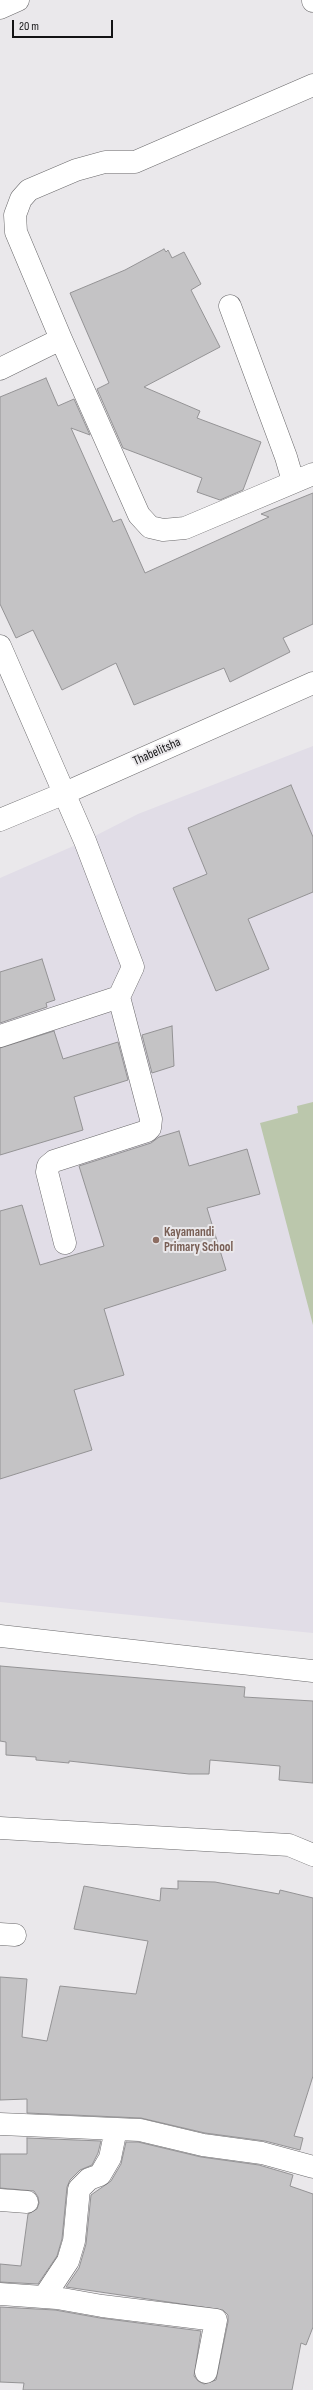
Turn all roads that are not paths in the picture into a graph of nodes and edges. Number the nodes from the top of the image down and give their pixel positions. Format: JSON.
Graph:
{"nodes":[{"id":1,"x":18,"y":0,"type":"edge"},
{"id":2,"x":0,"y":8,"type":"edge"},
{"id":3,"x":313,"y":85,"type":"edge"},
{"id":4,"x":230,"y":306,"type":"dead end"},
{"id":5,"x":61,"y":339,"type":"junction"},
{"id":6,"x":0,"y":369,"type":"edge"},
{"id":7,"x":303,"y":478,"type":"edge"},
{"id":8,"x":0,"y":646,"type":"edge"},
{"id":9,"x":313,"y":683,"type":"edge"},
{"id":10,"x":65,"y":793,"type":"junction"},
{"id":11,"x":0,"y":820,"type":"edge"},
{"id":12,"x":119,"y":997,"type":"junction"},
{"id":13,"x":0,"y":1036,"type":"edge"},
{"id":14,"x":65,"y":1243,"type":"dead end"},
{"id":15,"x":0,"y":1636,"type":"edge"},
{"id":16,"x":313,"y":1671,"type":"edge"},
{"id":17,"x":0,"y":1828,"type":"edge"},
{"id":18,"x":313,"y":1842,"type":"edge"},
{"id":19,"x":289,"y":1845,"type":"junction"},
{"id":20,"x":313,"y":1855,"type":"edge"},
{"id":21,"x":0,"y":2124,"type":"edge"},
{"id":22,"x":116,"y":2129,"type":"junction"},
{"id":23,"x":313,"y":2167,"type":"edge"},
{"id":24,"x":0,"y":2200,"type":"edge"},
{"id":25,"x":27,"y":2202,"type":"dead end"},
{"id":26,"x":0,"y":2294,"type":"edge"},
{"id":27,"x":44,"y":2297,"type":"junction"},
{"id":28,"x":206,"y":2372,"type":"dead end"}],
"edges":[{"from":1,"to":2,"type":"street"},
{"from":3,"to":5,"type":"street"},
{"from":4,"to":7,"type":"street"},
{"from":5,"to":6,"type":"street"},
{"from":5,"to":7,"type":"street"},
{"from":8,"to":10,"type":"street"},
{"from":9,"to":10,"type":"street","name":"Thabelitsha"},
{"from":10,"to":11,"type":"street","name":"Thabelitsha"},
{"from":10,"to":12,"type":"street"},
{"from":12,"to":13,"type":"street"},
{"from":12,"to":14,"type":"street"},
{"from":15,"to":16,"type":"street"},
{"from":17,"to":19,"type":"street"},
{"from":18,"to":19,"type":"street"},
{"from":19,"to":20,"type":"street"},
{"from":21,"to":22,"type":"street"},
{"from":22,"to":23,"type":"street"},
{"from":22,"to":27,"type":"street"},
{"from":24,"to":25,"type":"street"},
{"from":26,"to":27,"type":"street"},
{"from":27,"to":28,"type":"street"}]}
